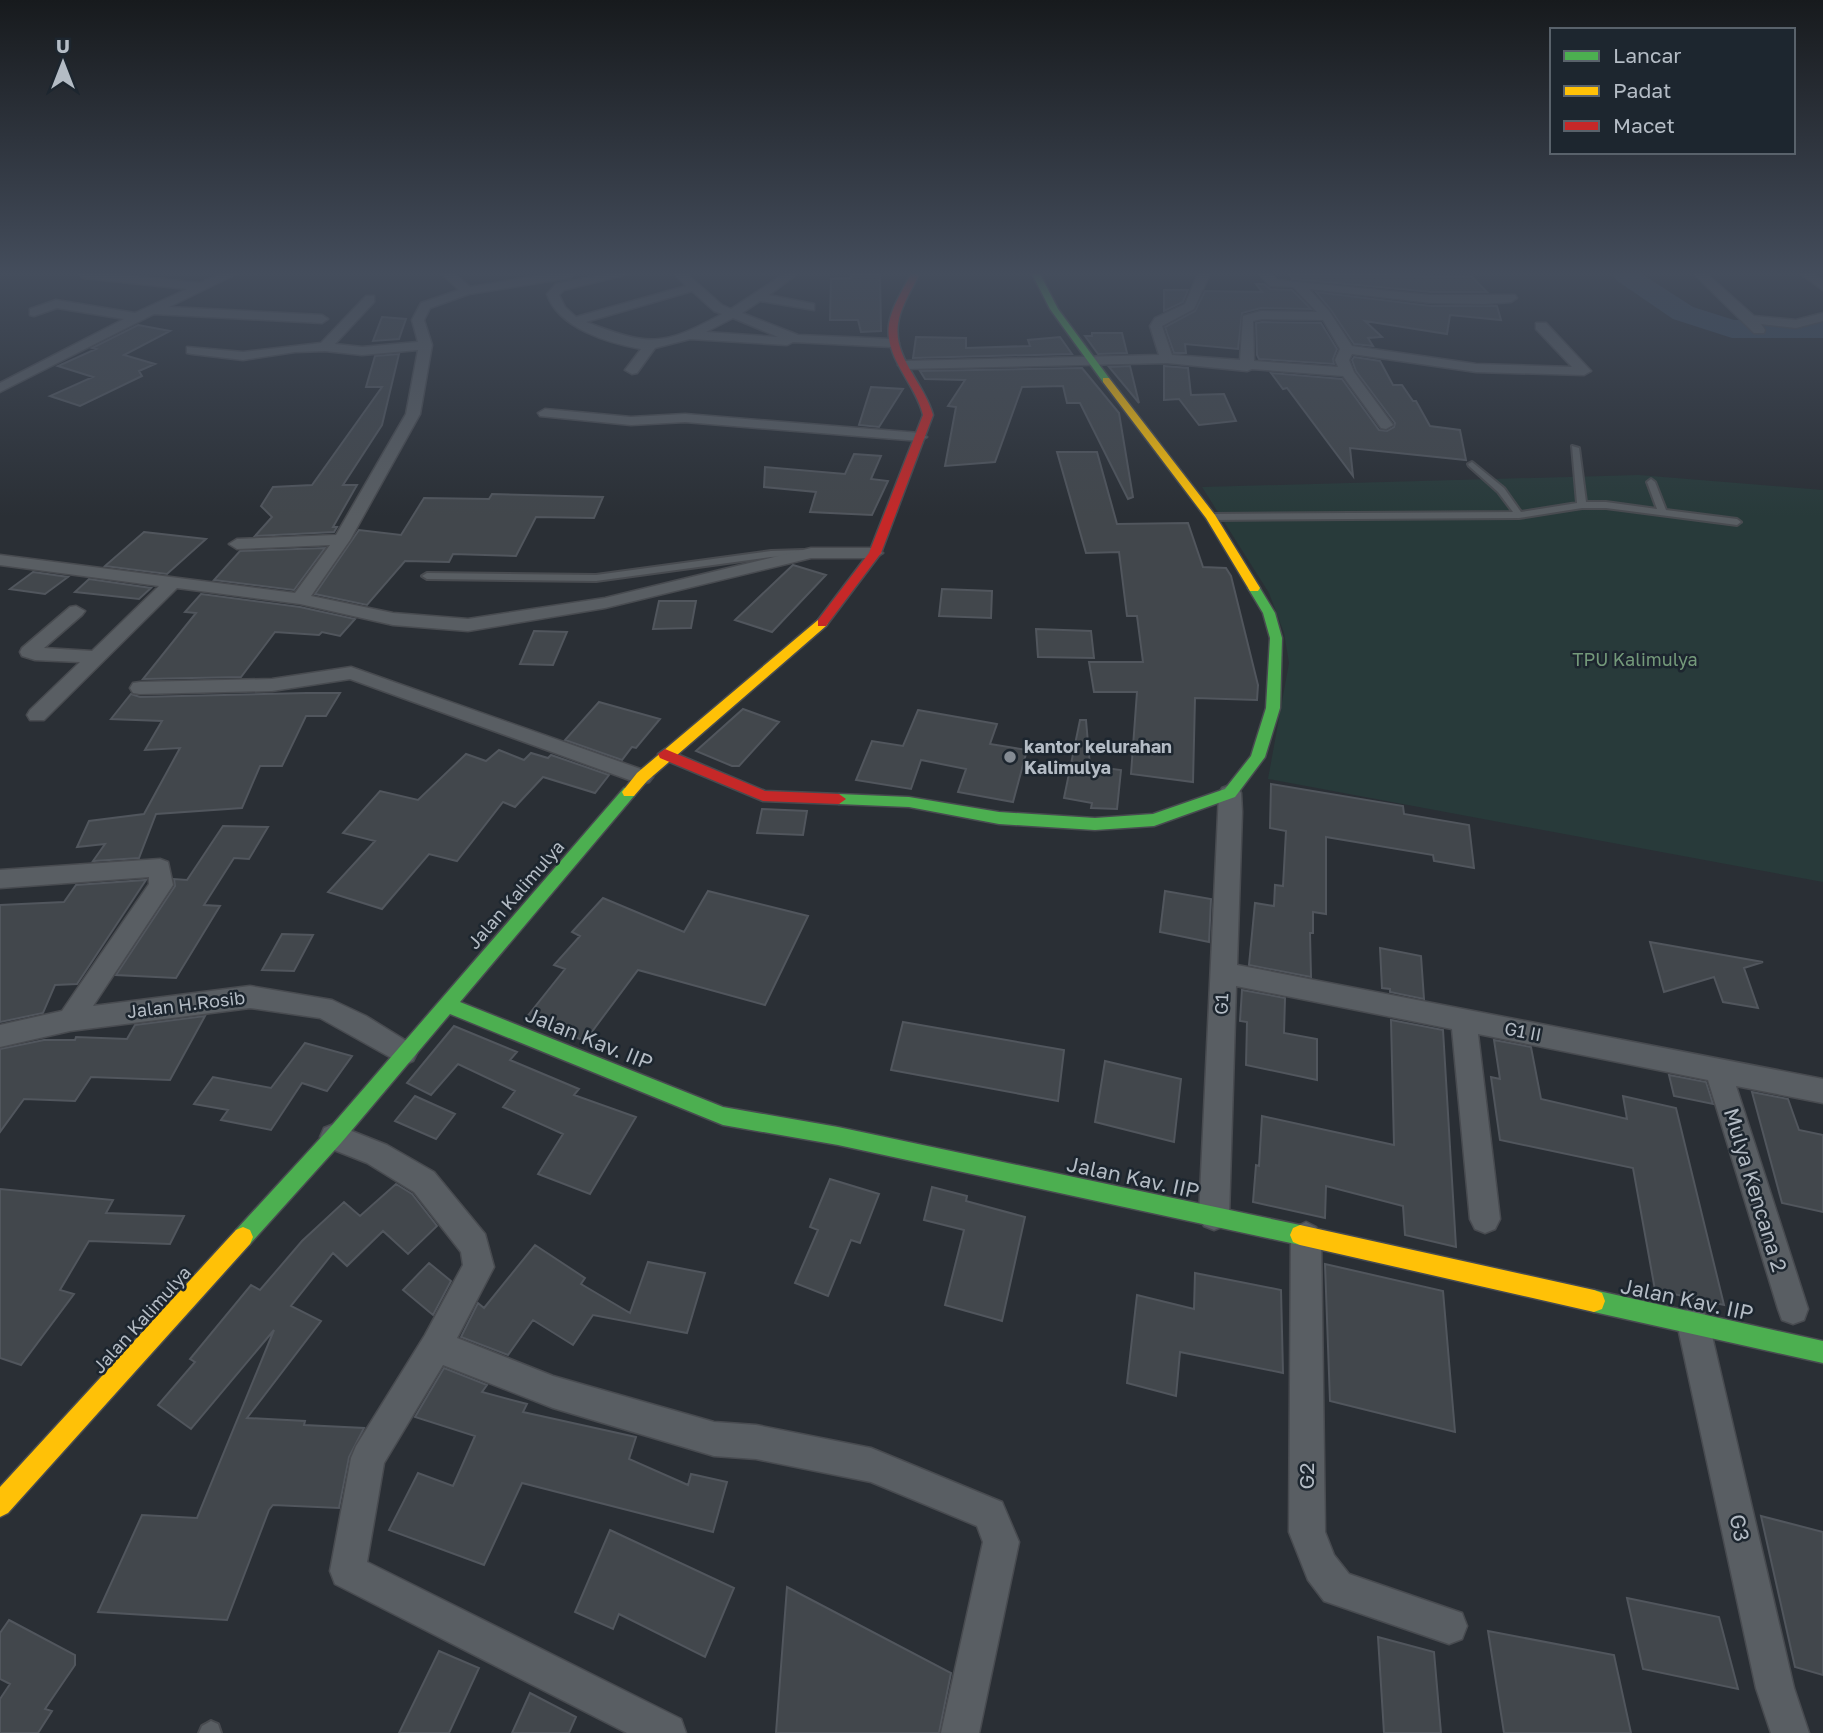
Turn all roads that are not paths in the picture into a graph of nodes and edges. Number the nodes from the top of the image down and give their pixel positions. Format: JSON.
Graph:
{"nodes":[{"id":1,"x":64,"y":355,"type":"edge"},
{"id":2,"x":423,"y":355,"type":"edge"},
{"id":3,"x":643,"y":355,"type":"edge"},
{"id":4,"x":899,"y":355,"type":"edge"},
{"id":5,"x":1085,"y":355,"type":"edge"},
{"id":6,"x":1166,"y":355,"type":"edge"},
{"id":7,"x":1247,"y":355,"type":"edge"},
{"id":8,"x":1344,"y":355,"type":"edge"},
{"id":9,"x":1387,"y":355,"type":"edge"},
{"id":10,"x":1569,"y":355,"type":"edge"},
{"id":11,"x":1167,"y":359,"type":"junction"},
{"id":12,"x":1089,"y":360,"type":"junction"},
{"id":13,"x":905,"y":365,"type":"junction"},
{"id":14,"x":1247,"y":367,"type":"junction"},
{"id":15,"x":632,"y":370,"type":"dead end"},
{"id":16,"x":1347,"y":372,"type":"junction"},
{"id":17,"x":0,"y":388,"type":"edge"},
{"id":18,"x":545,"y":413,"type":"dead end"},
{"id":19,"x":1386,"y":425,"type":"dead end"},
{"id":20,"x":920,"y":437,"type":"junction"},
{"id":21,"x":1575,"y":448,"type":"dead end"},
{"id":22,"x":1472,"y":464,"type":"dead end"},
{"id":23,"x":1651,"y":482,"type":"dead end"},
{"id":24,"x":1582,"y":505,"type":"junction"},
{"id":25,"x":1663,"y":513,"type":"junction"},
{"id":26,"x":1519,"y":515,"type":"junction"},
{"id":27,"x":1211,"y":517,"type":"junction"},
{"id":28,"x":1737,"y":522,"type":"dead end"},
{"id":29,"x":342,"y":540,"type":"junction"},
{"id":30,"x":237,"y":544,"type":"dead end"},
{"id":31,"x":811,"y":553,"type":"junction"},
{"id":32,"x":875,"y":553,"type":"junction"},
{"id":33,"x":0,"y":560,"type":"edge"},
{"id":34,"x":427,"y":576,"type":"dead end"},
{"id":35,"x":173,"y":582,"type":"junction"},
{"id":36,"x":300,"y":599,"type":"junction"},
{"id":37,"x":76,"y":611,"type":"dead end"},
{"id":38,"x":96,"y":657,"type":"junction"},
{"id":39,"x":140,"y":688,"type":"dead end"},
{"id":40,"x":37,"y":715,"type":"dead end"},
{"id":41,"x":665,"y":754,"type":"junction"},
{"id":42,"x":642,"y":777,"type":"junction"},
{"id":43,"x":1230,"y":793,"type":"junction"},
{"id":44,"x":0,"y":879,"type":"edge"},
{"id":45,"x":1224,"y":973,"type":"junction"},
{"id":46,"x":447,"y":1004,"type":"junction"},
{"id":47,"x":70,"y":1020,"type":"junction"},
{"id":48,"x":1464,"y":1020,"type":"junction"},
{"id":49,"x":0,"y":1036,"type":"edge"},
{"id":50,"x":404,"y":1053,"type":"junction"},
{"id":51,"x":1718,"y":1070,"type":"junction"},
{"id":52,"x":1823,"y":1091,"type":"edge"},
{"id":53,"x":334,"y":1137,"type":"junction"},
{"id":54,"x":1214,"y":1216,"type":"junction"},
{"id":55,"x":1485,"y":1219,"type":"dead end"},
{"id":56,"x":1306,"y":1237,"type":"junction"},
{"id":57,"x":1793,"y":1309,"type":"dead end"},
{"id":58,"x":1693,"y":1323,"type":"junction"},
{"id":59,"x":436,"y":1346,"type":"junction"},
{"id":60,"x":1823,"y":1352,"type":"edge"},
{"id":61,"x":0,"y":1505,"type":"edge"},
{"id":62,"x":1448,"y":1626,"type":"dead end"},
{"id":63,"x":667,"y":1733,"type":"edge"},
{"id":64,"x":960,"y":1733,"type":"edge"},
{"id":65,"x":1790,"y":1733,"type":"edge"}],
"edges":[{"from":1,"to":17,"type":"street"},
{"from":2,"to":29,"type":"street"},
{"from":3,"to":15,"type":"street"},
{"from":4,"to":13,"type":"street","name":"Jalan Kalimulya"},
{"from":5,"to":12,"type":"street"},
{"from":6,"to":11,"type":"street"},
{"from":7,"to":14,"type":"street"},
{"from":8,"to":16,"type":"street"},
{"from":9,"to":10,"type":"street"},
{"from":11,"to":12,"type":"street"},
{"from":11,"to":14,"type":"street"},
{"from":12,"to":13,"type":"street"},
{"from":12,"to":27,"type":"street"},
{"from":13,"to":20,"type":"street","name":"Jalan Kalimulya"},
{"from":14,"to":16,"type":"street"},
{"from":16,"to":19,"type":"street"},
{"from":18,"to":20,"type":"street"},
{"from":20,"to":32,"type":"street","name":"Jalan Kalimulya"},
{"from":21,"to":24,"type":"lane"},
{"from":22,"to":26,"type":"lane"},
{"from":23,"to":25,"type":"lane"},
{"from":24,"to":25,"type":"lane"},
{"from":24,"to":26,"type":"lane"},
{"from":25,"to":28,"type":"lane"},
{"from":26,"to":27,"type":"lane"},
{"from":27,"to":43,"type":"street"},
{"from":29,"to":30,"type":"street"},
{"from":29,"to":36,"type":"street"},
{"from":31,"to":32,"type":"street"},
{"from":31,"to":34,"type":"lane"},
{"from":31,"to":36,"type":"street"},
{"from":32,"to":41,"type":"street","name":"Jalan Kalimulya"},
{"from":33,"to":35,"type":"street"},
{"from":35,"to":36,"type":"street"},
{"from":35,"to":38,"type":"street"},
{"from":37,"to":38,"type":"street"},
{"from":38,"to":40,"type":"street"},
{"from":39,"to":42,"type":"street"},
{"from":41,"to":42,"type":"street","name":"Jalan Kalimulya"},
{"from":41,"to":43,"type":"street"},
{"from":42,"to":46,"type":"street","name":"Jalan Kalimulya"},
{"from":43,"to":45,"type":"street","name":"G1"},
{"from":44,"to":47,"type":"street"},
{"from":45,"to":48,"type":"street","name":"G1 II"},
{"from":45,"to":54,"type":"street","name":"G1"},
{"from":46,"to":50,"type":"street","name":"Jalan Kalimulya"},
{"from":46,"to":54,"type":"street","name":"Jalan Kav. IIP"},
{"from":47,"to":49,"type":"street","name":"Jalan H.Rosib"},
{"from":47,"to":50,"type":"street","name":"Jalan H.Rosib"},
{"from":48,"to":51,"type":"street","name":"G1 II"},
{"from":48,"to":55,"type":"street"},
{"from":50,"to":53,"type":"street","name":"Jalan Kalimulya"},
{"from":51,"to":52,"type":"street","name":"G1 II"},
{"from":51,"to":57,"type":"street","name":"Mulya Kencana 2"},
{"from":53,"to":59,"type":"street"},
{"from":53,"to":61,"type":"street","name":"Jalan Kalimulya"},
{"from":54,"to":56,"type":"street","name":"Jalan Kav. IIP"},
{"from":56,"to":58,"type":"street","name":"Jalan Kav. IIP"},
{"from":56,"to":62,"type":"street","name":"G2"},
{"from":58,"to":60,"type":"street","name":"Jalan Kav. IIP"},
{"from":58,"to":65,"type":"street","name":"G3"},
{"from":59,"to":63,"type":"street"},
{"from":59,"to":64,"type":"street"}]}
